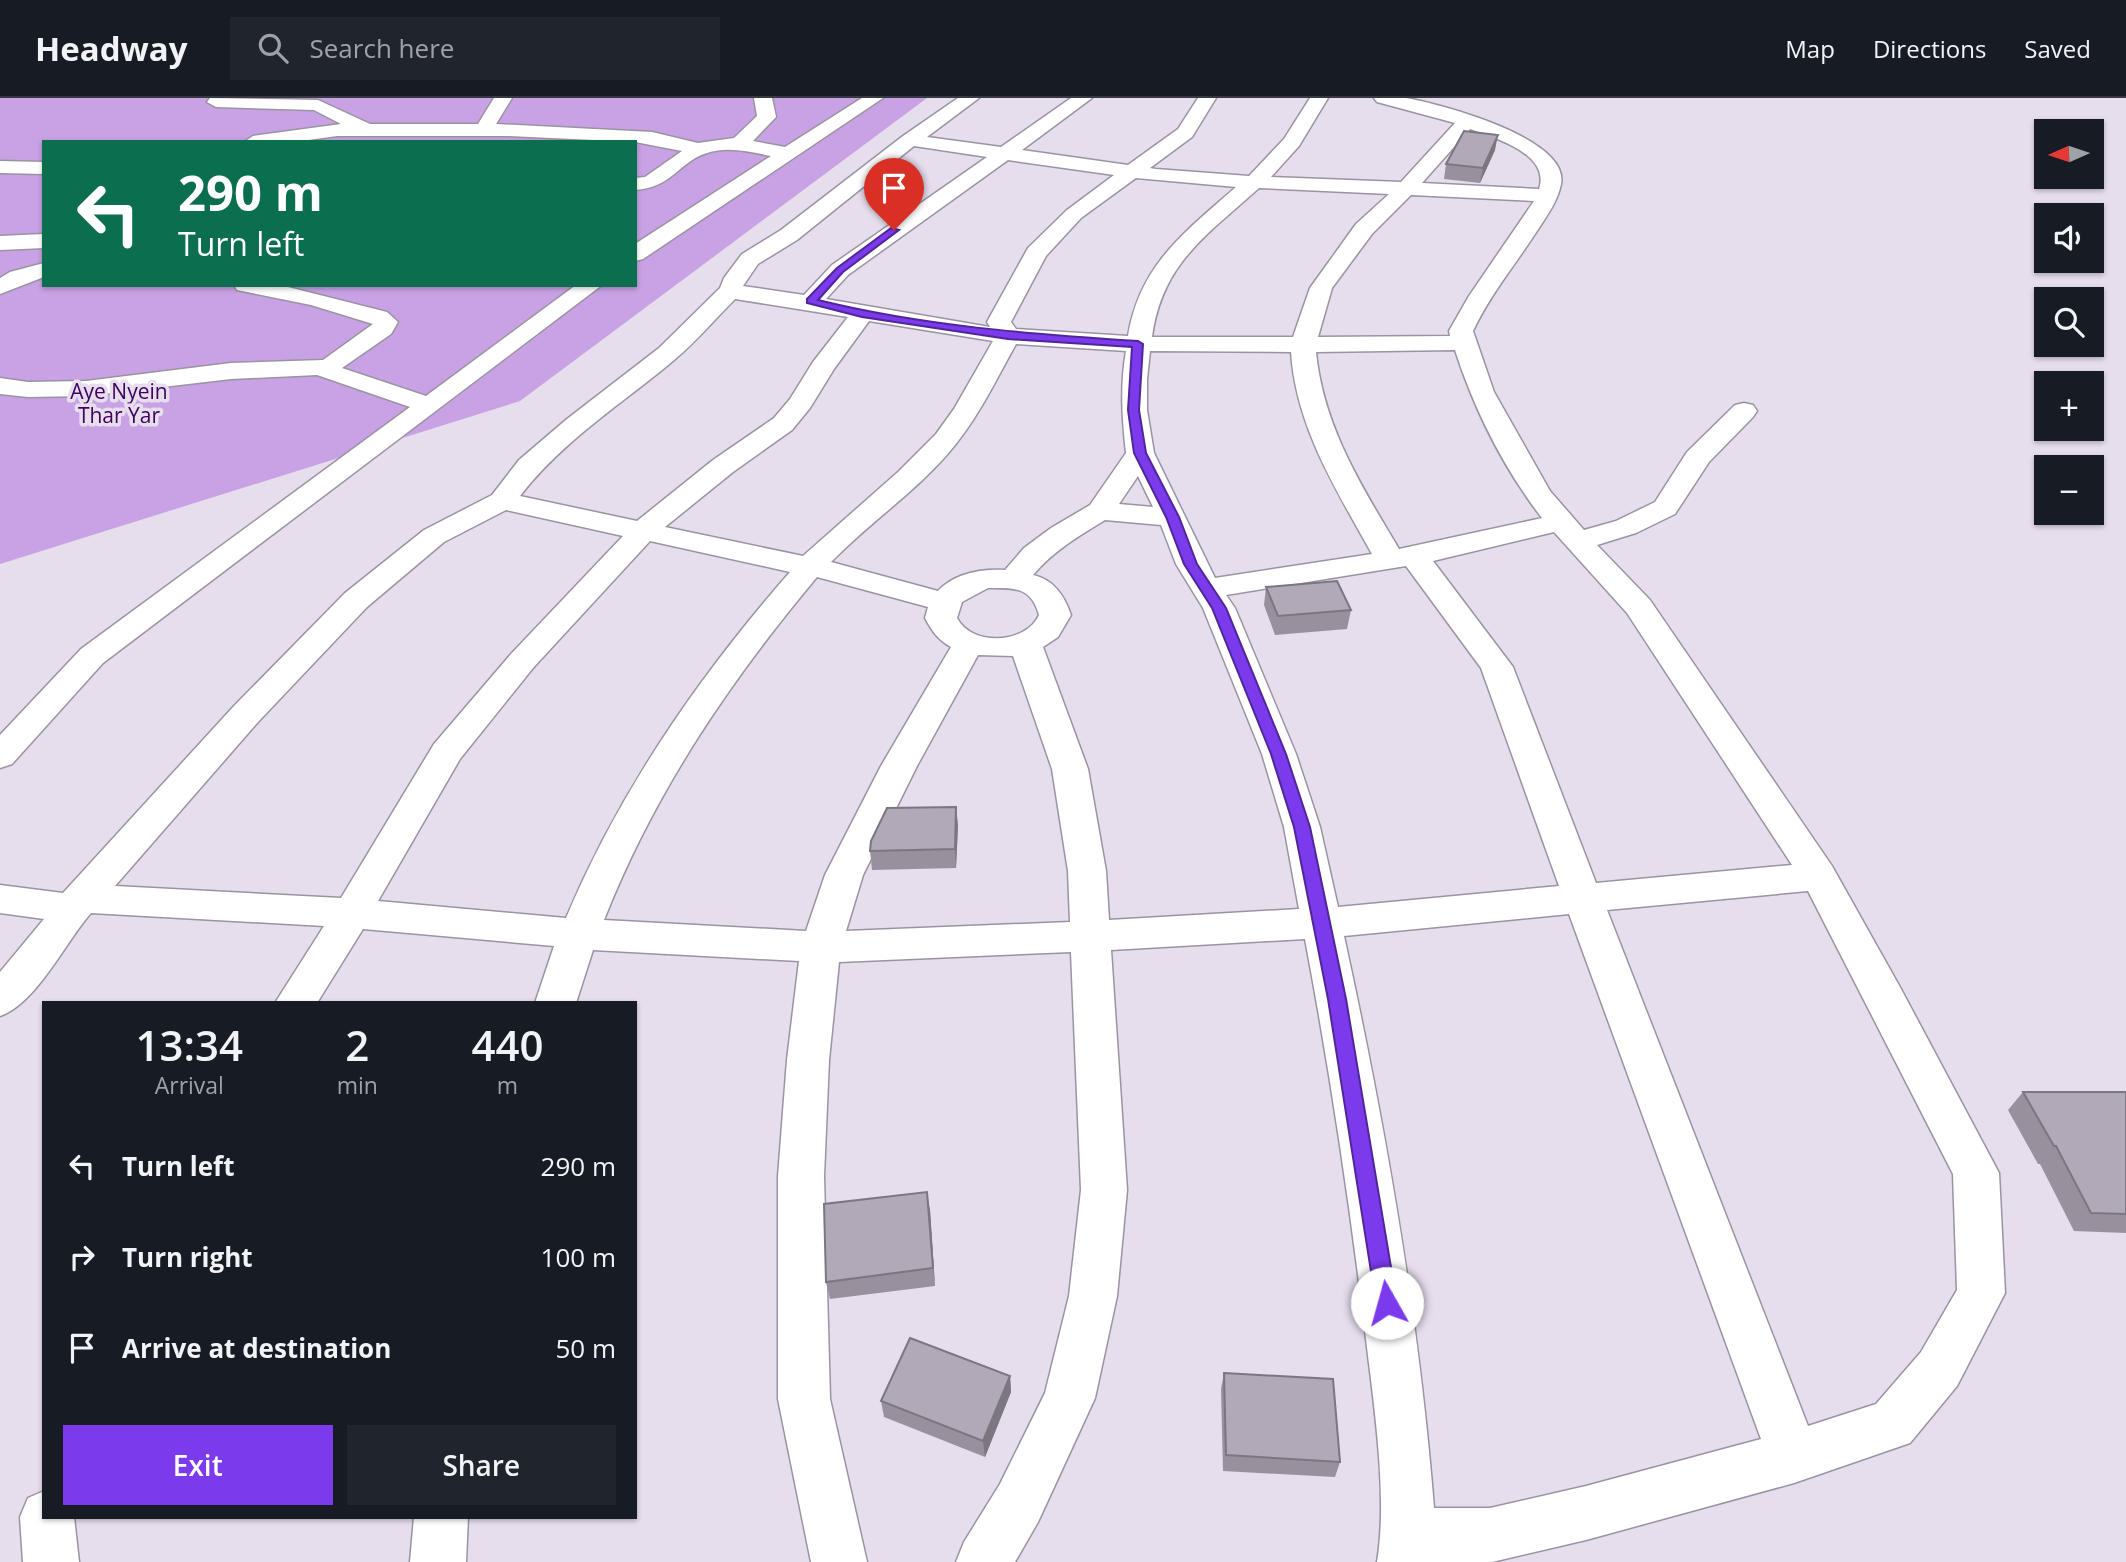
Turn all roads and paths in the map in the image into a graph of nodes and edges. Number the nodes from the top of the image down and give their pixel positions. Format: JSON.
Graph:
{"nodes":[{"id":1,"x":340,"y":98,"type":"edge"},
{"id":2,"x":503,"y":98,"type":"edge"},
{"id":3,"x":763,"y":98,"type":"edge"},
{"id":4,"x":874,"y":98,"type":"edge"},
{"id":5,"x":970,"y":98,"type":"edge"},
{"id":6,"x":1083,"y":98,"type":"edge"},
{"id":7,"x":1207,"y":98,"type":"edge"},
{"id":8,"x":1319,"y":98,"type":"edge"},
{"id":9,"x":1383,"y":98,"type":"edge"},
{"id":10,"x":216,"y":102,"type":"dead end"},
{"id":11,"x":318,"y":106,"type":"junction"},
{"id":12,"x":1467,"y":121,"type":"junction"},
{"id":13,"x":368,"y":130,"type":"junction"},
{"id":14,"x":483,"y":131,"type":"junction"},
{"id":15,"x":267,"y":140,"type":"edge"},
{"id":16,"x":910,"y":140,"type":"junction"},
{"id":17,"x":739,"y":145,"type":"junction"},
{"id":18,"x":698,"y":149,"type":"junction"},
{"id":19,"x":1006,"y":152,"type":"junction"},
{"id":20,"x":790,"y":154,"type":"junction"},
{"id":21,"x":0,"y":167,"type":"edge"},
{"id":22,"x":42,"y":168,"type":"edge"},
{"id":23,"x":1130,"y":172,"type":"junction"},
{"id":24,"x":1252,"y":183,"type":"junction"},
{"id":25,"x":637,"y":184,"type":"edge"},
{"id":26,"x":1406,"y":189,"type":"junction"},
{"id":27,"x":1546,"y":195,"type":"junction"},
{"id":28,"x":42,"y":241,"type":"edge"},
{"id":29,"x":0,"y":243,"type":"edge"},
{"id":30,"x":637,"y":253,"type":"edge"},
{"id":31,"x":0,"y":268,"type":"edge"},
{"id":32,"x":42,"y":269,"type":"edge"},
{"id":33,"x":42,"y":270,"type":"edge"},
{"id":34,"x":0,"y":287,"type":"edge"},
{"id":35,"x":255,"y":287,"type":"edge"},
{"id":36,"x":588,"y":287,"type":"edge"},
{"id":37,"x":730,"y":291,"type":"junction"},
{"id":38,"x":811,"y":301,"type":"junction"},
{"id":39,"x":862,"y":314,"type":"junction"},
{"id":40,"x":1008,"y":336,"type":"junction"},
{"id":41,"x":1465,"y":343,"type":"junction"},
{"id":42,"x":1138,"y":344,"type":"junction"},
{"id":43,"x":1303,"y":345,"type":"junction"},
{"id":44,"x":328,"y":367,"type":"junction"},
{"id":45,"x":0,"y":386,"type":"edge"},
{"id":46,"x":430,"y":405,"type":"junction"},
{"id":47,"x":1744,"y":411,"type":"dead end"},
{"id":48,"x":1140,"y":453,"type":"junction"},
{"id":49,"x":502,"y":501,"type":"junction"},
{"id":50,"x":1100,"y":511,"type":"junction"},
{"id":51,"x":1173,"y":517,"type":"junction"},
{"id":52,"x":644,"y":530,"type":"junction"},
{"id":53,"x":1569,"y":531,"type":"junction"},
{"id":54,"x":1402,"y":558,"type":"junction"},
{"id":55,"x":811,"y":566,"type":"junction"},
{"id":56,"x":1014,"y":579,"type":"junction"},
{"id":57,"x":1207,"y":589,"type":"junction"},
{"id":58,"x":943,"y":602,"type":"junction"},
{"id":59,"x":969,"y":643,"type":"junction"},
{"id":60,"x":1025,"y":643,"type":"junction"},
{"id":61,"x":0,"y":756,"type":"edge"},
{"id":62,"x":1819,"y":876,"type":"junction"},
{"id":63,"x":1583,"y":898,"type":"junction"},
{"id":64,"x":0,"y":899,"type":"edge"},
{"id":65,"x":77,"y":903,"type":"junction"},
{"id":66,"x":352,"y":913,"type":"junction"},
{"id":67,"x":1321,"y":923,"type":"junction"},
{"id":68,"x":580,"y":934,"type":"junction"},
{"id":69,"x":1091,"y":936,"type":"junction"},
{"id":70,"x":821,"y":947,"type":"junction"},
{"id":71,"x":0,"y":1000,"type":"edge"},
{"id":72,"x":296,"y":1001,"type":"edge"},
{"id":73,"x":556,"y":1001,"type":"edge"},
{"id":74,"x":1794,"y":1457,"type":"junction"},
{"id":75,"x":47,"y":1519,"type":"edge"},
{"id":76,"x":441,"y":1519,"type":"edge"},
{"id":77,"x":1407,"y":1549,"type":"edge"},
{"id":78,"x":51,"y":1562,"type":"edge"},
{"id":79,"x":438,"y":1562,"type":"edge"},
{"id":80,"x":839,"y":1562,"type":"edge"},
{"id":81,"x":984,"y":1562,"type":"edge"}],
"edges":[{"from":1,"to":11,"type":"street"},
{"from":2,"to":14,"type":"street"},
{"from":3,"to":17,"type":"street"},
{"from":4,"to":20,"type":"street"},
{"from":5,"to":16,"type":"street"},
{"from":6,"to":19,"type":"street"},
{"from":7,"to":23,"type":"street"},
{"from":8,"to":24,"type":"street"},
{"from":9,"to":12,"type":"street"},
{"from":10,"to":11,"type":"street"},
{"from":11,"to":13,"type":"street"},
{"from":12,"to":26,"type":"street"},
{"from":12,"to":27,"type":"street"},
{"from":13,"to":14,"type":"street"},
{"from":13,"to":15,"type":"street"},
{"from":14,"to":18,"type":"street"},
{"from":16,"to":19,"type":"street"},
{"from":16,"to":37,"type":"street"},
{"from":17,"to":18,"type":"street"},
{"from":17,"to":20,"type":"street"},
{"from":18,"to":25,"type":"street"},
{"from":19,"to":23,"type":"street"},
{"from":19,"to":38,"type":"street"},
{"from":20,"to":30,"type":"street"},
{"from":21,"to":22,"type":"street"},
{"from":23,"to":24,"type":"street"},
{"from":23,"to":40,"type":"street"},
{"from":24,"to":26,"type":"street"},
{"from":24,"to":42,"type":"street"},
{"from":26,"to":27,"type":"street"},
{"from":26,"to":43,"type":"street"},
{"from":27,"to":41,"type":"street"},
{"from":28,"to":29,"type":"street"},
{"from":31,"to":32,"type":"street"},
{"from":33,"to":34,"type":"street"},
{"from":35,"to":44,"type":"street"},
{"from":36,"to":46,"type":"street"},
{"from":37,"to":38,"type":"street"},
{"from":37,"to":49,"type":"street"},
{"from":38,"to":39,"type":"street"},
{"from":39,"to":40,"type":"street"},
{"from":39,"to":52,"type":"street"},
{"from":40,"to":42,"type":"street"},
{"from":40,"to":55,"type":"street"},
{"from":41,"to":43,"type":"street"},
{"from":41,"to":53,"type":"street"},
{"from":42,"to":43,"type":"street"},
{"from":42,"to":48,"type":"street"},
{"from":43,"to":54,"type":"street"},
{"from":44,"to":45,"type":"street"},
{"from":44,"to":46,"type":"street"},
{"from":46,"to":61,"type":"street"},
{"from":47,"to":53,"type":"street"},
{"from":48,"to":50,"type":"street"},
{"from":48,"to":51,"type":"street"},
{"from":49,"to":52,"type":"street"},
{"from":49,"to":65,"type":"street"},
{"from":50,"to":51,"type":"street"},
{"from":50,"to":56,"type":"street"},
{"from":51,"to":57,"type":"street"},
{"from":52,"to":55,"type":"street"},
{"from":52,"to":66,"type":"street"},
{"from":53,"to":54,"type":"street"},
{"from":53,"to":62,"type":"street"},
{"from":54,"to":57,"type":"street"},
{"from":54,"to":63,"type":"street"},
{"from":55,"to":58,"type":"street"},
{"from":55,"to":68,"type":"street"},
{"from":56,"to":58,"type":"street"},
{"from":56,"to":60,"type":"street"},
{"from":57,"to":67,"type":"street"},
{"from":58,"to":59,"type":"street"},
{"from":59,"to":60,"type":"street"},
{"from":59,"to":70,"type":"street"},
{"from":60,"to":69,"type":"street"},
{"from":62,"to":63,"type":"street"},
{"from":62,"to":74,"type":"street"},
{"from":63,"to":67,"type":"street"},
{"from":63,"to":74,"type":"street"},
{"from":64,"to":65,"type":"street"},
{"from":65,"to":66,"type":"street"},
{"from":65,"to":71,"type":"street"},
{"from":66,"to":68,"type":"street"},
{"from":66,"to":72,"type":"street"},
{"from":67,"to":69,"type":"street"},
{"from":67,"to":77,"type":"street"},
{"from":68,"to":70,"type":"street"},
{"from":68,"to":73,"type":"street"},
{"from":69,"to":70,"type":"street"},
{"from":69,"to":81,"type":"street"},
{"from":70,"to":80,"type":"street"},
{"from":74,"to":77,"type":"street"},
{"from":75,"to":78,"type":"street"},
{"from":76,"to":79,"type":"street"}]}
